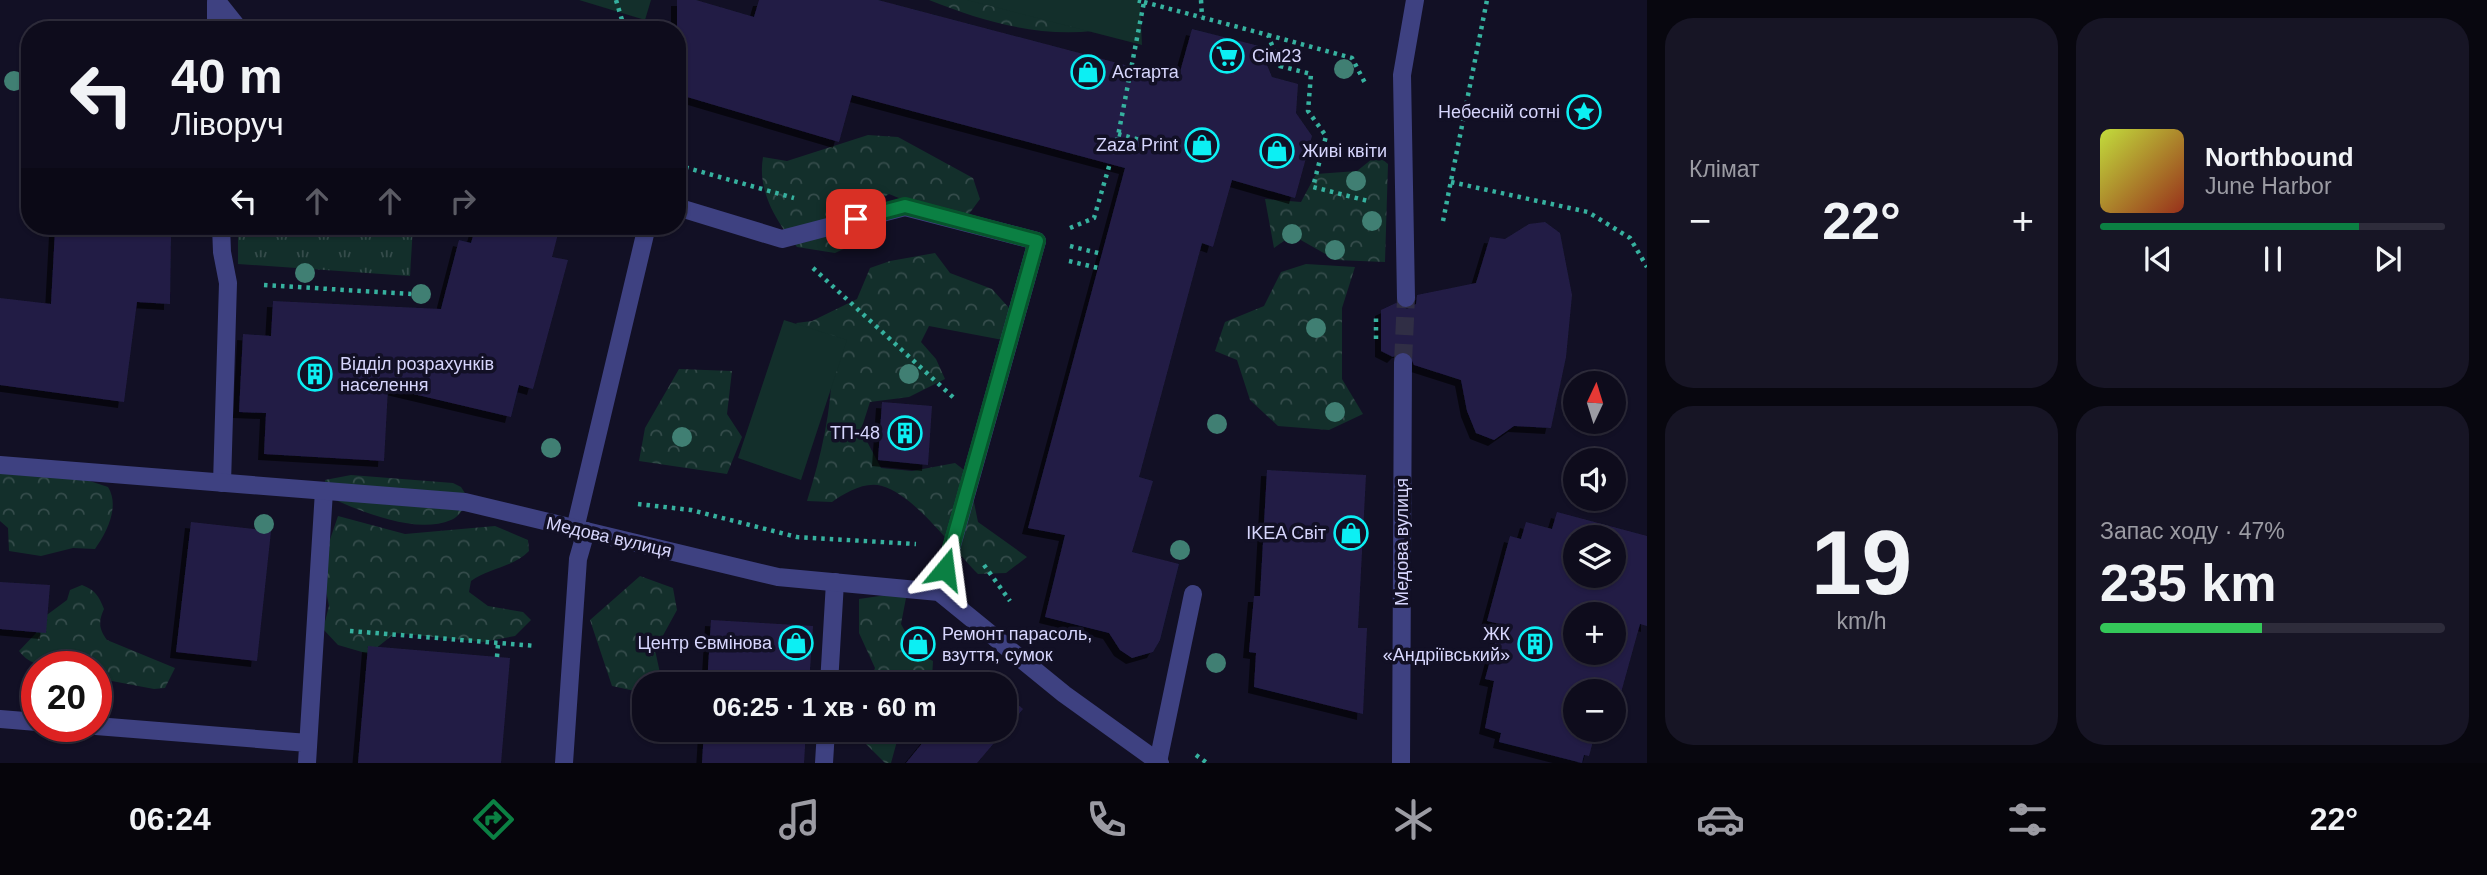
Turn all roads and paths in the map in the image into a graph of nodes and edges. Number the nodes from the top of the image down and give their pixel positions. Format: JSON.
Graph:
{"nodes":[{"id":1,"x":616,"y":0,"type":"edge"},
{"id":2,"x":1135,"y":0,"type":"edge"},
{"id":3,"x":1202,"y":0,"type":"edge"},
{"id":4,"x":1415,"y":0,"type":"edge"},
{"id":5,"x":1487,"y":0,"type":"edge"},
{"id":6,"x":216,"y":1,"type":"edge"},
{"id":7,"x":1144,"y":2,"type":"junction"},
{"id":8,"x":1202,"y":18,"type":"junction"},
{"id":9,"x":216,"y":21,"type":"edge"},
{"id":10,"x":233,"y":21,"type":"edge"},
{"id":11,"x":622,"y":21,"type":"edge"},
{"id":12,"x":1118,"y":134,"type":"junction"},
{"id":13,"x":1117,"y":141,"type":"dead end"},
{"id":14,"x":1146,"y":147,"type":"dead end"},
{"id":15,"x":1110,"y":163,"type":"dead end"},
{"id":16,"x":1451,"y":182,"type":"junction"},
{"id":17,"x":1379,"y":204,"type":"dead end"},
{"id":18,"x":686,"y":209,"type":"edge"},
{"id":19,"x":1442,"y":226,"type":"dead end"},
{"id":20,"x":221,"y":235,"type":"edge"},
{"id":21,"x":645,"y":235,"type":"edge"},
{"id":22,"x":782,"y":239,"type":"junction"},
{"id":23,"x":1037,"y":241,"type":"junction"},
{"id":24,"x":1065,"y":245,"type":"dead end"},
{"id":25,"x":1102,"y":254,"type":"dead end"},
{"id":26,"x":1061,"y":259,"type":"dead end"},
{"id":27,"x":1647,"y":267,"type":"edge"},
{"id":28,"x":1098,"y":268,"type":"dead end"},
{"id":29,"x":228,"y":283,"type":"junction"},
{"id":30,"x":411,"y":293,"type":"dead end"},
{"id":31,"x":1406,"y":298,"type":"tunnel mouth"},
{"id":32,"x":1403,"y":362,"type":"tunnel mouth"},
{"id":33,"x":985,"y":426,"type":"junction"},
{"id":34,"x":0,"y":465,"type":"edge"},
{"id":35,"x":222,"y":482,"type":"junction"},
{"id":36,"x":324,"y":491,"type":"junction"},
{"id":37,"x":580,"y":530,"type":"junction"},
{"id":38,"x":835,"y":582,"type":"junction"},
{"id":39,"x":939,"y":592,"type":"junction"},
{"id":40,"x":1194,"y":594,"type":"dead end"},
{"id":41,"x":315,"y":628,"type":"junction"},
{"id":42,"x":498,"y":643,"type":"junction"},
{"id":43,"x":572,"y":649,"type":"junction"},
{"id":44,"x":497,"y":657,"type":"dead end"},
{"id":45,"x":830,"y":672,"type":"edge"},
{"id":46,"x":0,"y":719,"type":"edge"},
{"id":47,"x":21,"y":721,"type":"edge"},
{"id":48,"x":112,"y":727,"type":"edge"},
{"id":49,"x":825,"y":742,"type":"edge"},
{"id":50,"x":308,"y":743,"type":"junction"},
{"id":51,"x":307,"y":763,"type":"edge"},
{"id":52,"x":564,"y":763,"type":"edge"},
{"id":53,"x":824,"y":763,"type":"edge"},
{"id":54,"x":1159,"y":763,"type":"edge"},
{"id":55,"x":1401,"y":763,"type":"edge"}],
"edges":[{"from":1,"to":11,"type":"path"},
{"from":2,"to":7,"type":"path"},
{"from":3,"to":8,"type":"path"},
{"from":4,"to":31,"type":"street"},
{"from":5,"to":16,"type":"path"},
{"from":6,"to":9,"type":"street"},
{"from":6,"to":10,"type":"street"},
{"from":7,"to":8,"type":"path"},
{"from":7,"to":12,"type":"path"},
{"from":8,"to":17,"type":"path"},
{"from":12,"to":13,"type":"path"},
{"from":12,"to":14,"type":"path"},
{"from":15,"to":23,"type":"path"},
{"from":16,"to":19,"type":"path"},
{"from":16,"to":27,"type":"path"},
{"from":18,"to":22,"type":"street"},
{"from":20,"to":29,"type":"street"},
{"from":21,"to":37,"type":"street"},
{"from":22,"to":23,"type":"street"},
{"from":22,"to":33,"type":"path"},
{"from":23,"to":33,"type":"street"},
{"from":24,"to":25,"type":"path"},
{"from":26,"to":28,"type":"path"},
{"from":29,"to":30,"type":"path"},
{"from":29,"to":35,"type":"street"},
{"from":32,"to":55,"type":"street","name":"Медова вулиця"},
{"from":33,"to":39,"type":"street"},
{"from":34,"to":35,"type":"street","name":"Медова вулиця"},
{"from":35,"to":36,"type":"street","name":"Медова вулиця"},
{"from":36,"to":37,"type":"street","name":"Медова вулиця"},
{"from":36,"to":41,"type":"street"},
{"from":37,"to":38,"type":"street","name":"Медова вулиця"},
{"from":37,"to":43,"type":"street"},
{"from":38,"to":39,"type":"street","name":"Медова вулиця"},
{"from":38,"to":45,"type":"street"},
{"from":39,"to":54,"type":"street"},
{"from":40,"to":54,"type":"street"},
{"from":41,"to":42,"type":"path"},
{"from":41,"to":50,"type":"street"},
{"from":42,"to":43,"type":"path"},
{"from":42,"to":44,"type":"path"},
{"from":43,"to":52,"type":"street"},
{"from":46,"to":47,"type":"street"},
{"from":48,"to":50,"type":"street"},
{"from":49,"to":53,"type":"street"},
{"from":50,"to":51,"type":"street"}]}
